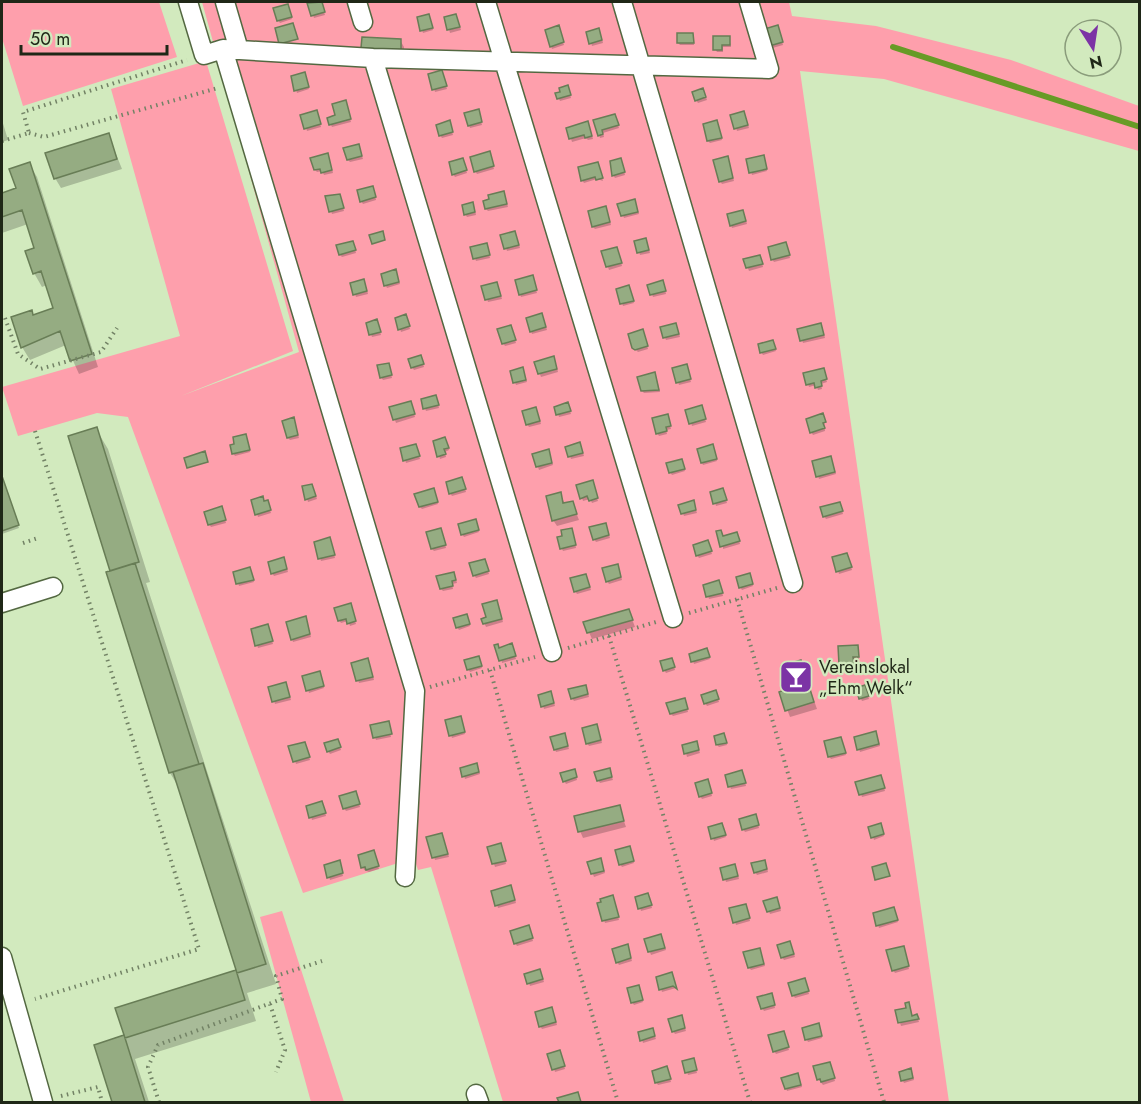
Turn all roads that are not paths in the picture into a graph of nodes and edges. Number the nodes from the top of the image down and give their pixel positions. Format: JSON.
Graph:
{"nodes":[{"id":1,"x":188,"y":2,"type":"edge"},
{"id":2,"x":225,"y":2,"type":"edge"},
{"id":3,"x":357,"y":2,"type":"edge"},
{"id":4,"x":486,"y":2,"type":"edge"},
{"id":5,"x":622,"y":2,"type":"edge"},
{"id":6,"x":749,"y":2,"type":"edge"},
{"id":7,"x":363,"y":22,"type":"dead end"},
{"id":8,"x":231,"y":49,"type":"junction"},
{"id":9,"x":373,"y":57,"type":"junction"},
{"id":10,"x":504,"y":62,"type":"junction"},
{"id":11,"x":641,"y":66,"type":"junction"},
{"id":12,"x":793,"y":583,"type":"road end"},
{"id":13,"x":53,"y":587,"type":"dead end"},
{"id":14,"x":2,"y":603,"type":"edge"},
{"id":15,"x":673,"y":618,"type":"road end"},
{"id":16,"x":552,"y":652,"type":"road end"},
{"id":17,"x":405,"y":877,"type":"dead end"},
{"id":18,"x":2,"y":957,"type":"edge"},
{"id":19,"x":4,"y":978,"type":"edge"},
{"id":20,"x":43,"y":1102,"type":"edge"}],
"edges":[{"from":1,"to":8,"type":"street"},
{"from":2,"to":8,"type":"street"},
{"from":3,"to":7,"type":"street"},
{"from":4,"to":10,"type":"street"},
{"from":5,"to":11,"type":"street"},
{"from":6,"to":11,"type":"street"},
{"from":8,"to":9,"type":"street"},
{"from":8,"to":17,"type":"street"},
{"from":9,"to":10,"type":"street"},
{"from":9,"to":16,"type":"street"},
{"from":10,"to":11,"type":"street"},
{"from":10,"to":15,"type":"street"},
{"from":11,"to":12,"type":"street"},
{"from":13,"to":14,"type":"street"},
{"from":18,"to":19,"type":"street"},
{"from":19,"to":20,"type":"street"}]}
